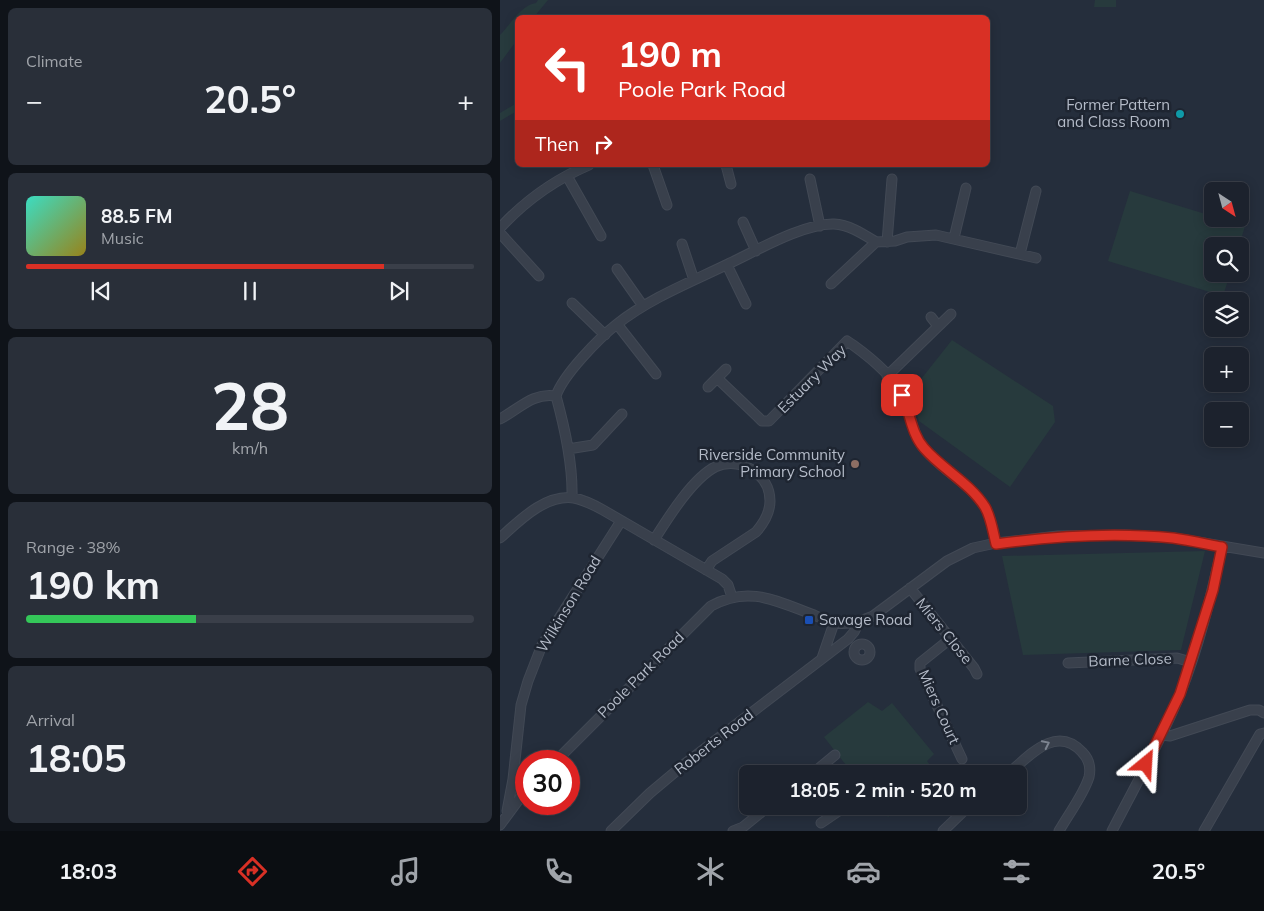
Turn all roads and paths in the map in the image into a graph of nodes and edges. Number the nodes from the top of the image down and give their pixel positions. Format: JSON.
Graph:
{"nodes":[{"id":1,"x":585,"y":167,"type":"edge"},
{"id":2,"x":654,"y":167,"type":"edge"},
{"id":3,"x":727,"y":167,"type":"edge"},
{"id":4,"x":566,"y":176,"type":"junction"},
{"id":5,"x":810,"y":179,"type":"dead end"},
{"id":6,"x":892,"y":179,"type":"dead end"},
{"id":7,"x":731,"y":184,"type":"dead end"},
{"id":8,"x":966,"y":188,"type":"dead end"},
{"id":9,"x":1036,"y":191,"type":"dead end"},
{"id":10,"x":667,"y":205,"type":"dead end"},
{"id":11,"x":743,"y":222,"type":"dead end"},
{"id":12,"x":820,"y":226,"type":"junction"},
{"id":13,"x":500,"y":228,"type":"edge"},
{"id":14,"x":500,"y":234,"type":"edge"},
{"id":15,"x":601,"y":236,"type":"dead end"},
{"id":16,"x":954,"y":238,"type":"junction"},
{"id":17,"x":891,"y":241,"type":"junction"},
{"id":18,"x":876,"y":242,"type":"junction"},
{"id":19,"x":682,"y":244,"type":"dead end"},
{"id":20,"x":756,"y":251,"type":"junction"},
{"id":21,"x":1020,"y":254,"type":"junction"},
{"id":22,"x":1036,"y":258,"type":"dead end"},
{"id":23,"x":727,"y":265,"type":"junction"},
{"id":24,"x":617,"y":269,"type":"dead end"},
{"id":25,"x":539,"y":276,"type":"dead end"},
{"id":26,"x":694,"y":280,"type":"junction"},
{"id":27,"x":831,"y":284,"type":"dead end"},
{"id":28,"x":572,"y":303,"type":"dead end"},
{"id":29,"x":746,"y":304,"type":"dead end"},
{"id":30,"x":643,"y":306,"type":"junction"},
{"id":31,"x":950,"y":314,"type":"dead end"},
{"id":32,"x":931,"y":317,"type":"dead end"},
{"id":33,"x":617,"y":324,"type":"junction"},
{"id":34,"x":938,"y":326,"type":"junction"},
{"id":35,"x":605,"y":335,"type":"junction"},
{"id":36,"x":726,"y":369,"type":"dead end"},
{"id":37,"x":656,"y":374,"type":"dead end"},
{"id":38,"x":887,"y":376,"type":"junction"},
{"id":39,"x":718,"y":378,"type":"junction"},
{"id":40,"x":708,"y":387,"type":"dead end"},
{"id":41,"x":556,"y":396,"type":"junction"},
{"id":42,"x":622,"y":414,"type":"dead end"},
{"id":43,"x":500,"y":419,"type":"edge"},
{"id":44,"x":568,"y":449,"type":"junction"},
{"id":45,"x":572,"y":498,"type":"junction"},
{"id":46,"x":621,"y":520,"type":"junction"},
{"id":47,"x":500,"y":538,"type":"edge"},
{"id":48,"x":654,"y":540,"type":"junction"},
{"id":49,"x":996,"y":544,"type":"junction"},
{"id":50,"x":1222,"y":547,"type":"junction"},
{"id":51,"x":1264,"y":553,"type":"edge"},
{"id":52,"x":706,"y":570,"type":"junction"},
{"id":53,"x":910,"y":588,"type":"junction"},
{"id":54,"x":732,"y":597,"type":"junction"},
{"id":55,"x":859,"y":622,"type":"junction"},
{"id":56,"x":834,"y":623,"type":"junction"},
{"id":57,"x":950,"y":639,"type":"junction"},
{"id":58,"x":833,"y":651,"type":"junction"},
{"id":59,"x":854,"y":651,"type":"dead end"},
{"id":60,"x":822,"y":658,"type":"junction"},
{"id":61,"x":1191,"y":662,"type":"junction"},
{"id":62,"x":1068,"y":663,"type":"dead end"},
{"id":63,"x":977,"y":674,"type":"dead end"},
{"id":64,"x":1264,"y":713,"type":"edge"},
{"id":65,"x":1264,"y":732,"type":"edge"},
{"id":66,"x":1161,"y":735,"type":"junction"},
{"id":67,"x":567,"y":750,"type":"edge"},
{"id":68,"x":835,"y":755,"type":"dead end"},
{"id":69,"x":962,"y":759,"type":"dead end"},
{"id":70,"x":823,"y":765,"type":"edge"},
{"id":71,"x":1019,"y":765,"type":"edge"},
{"id":72,"x":513,"y":779,"type":"joint"},
{"id":73,"x":515,"y":804,"type":"edge"},
{"id":74,"x":759,"y":815,"type":"edge"},
{"id":75,"x":829,"y":815,"type":"edge"},
{"id":76,"x":960,"y":815,"type":"edge"},
{"id":77,"x":506,"y":816,"type":"junction"},
{"id":78,"x":821,"y":823,"type":"dead end"},
{"id":79,"x":500,"y":825,"type":"edge"},
{"id":80,"x":617,"y":829,"type":"edge"},
{"id":81,"x":743,"y":829,"type":"edge"},
{"id":82,"x":733,"y":831,"type":"edge"},
{"id":83,"x":943,"y":831,"type":"edge"},
{"id":84,"x":1059,"y":831,"type":"edge"},
{"id":85,"x":1112,"y":831,"type":"edge"},
{"id":86,"x":1204,"y":831,"type":"edge"}],
"edges":[{"from":1,"to":4,"type":"street"},
{"from":2,"to":10,"type":"street"},
{"from":3,"to":7,"type":"street"},
{"from":4,"to":13,"type":"street"},
{"from":4,"to":15,"type":"street"},
{"from":5,"to":12,"type":"street"},
{"from":6,"to":17,"type":"street"},
{"from":8,"to":16,"type":"street"},
{"from":9,"to":21,"type":"street"},
{"from":11,"to":20,"type":"street"},
{"from":12,"to":18,"type":"street"},
{"from":12,"to":20,"type":"street"},
{"from":14,"to":25,"type":"street"},
{"from":16,"to":17,"type":"street"},
{"from":16,"to":21,"type":"street"},
{"from":17,"to":18,"type":"street"},
{"from":18,"to":27,"type":"street"},
{"from":19,"to":26,"type":"street"},
{"from":20,"to":23,"type":"street"},
{"from":21,"to":22,"type":"street"},
{"from":23,"to":26,"type":"street"},
{"from":23,"to":29,"type":"street"},
{"from":24,"to":30,"type":"street"},
{"from":26,"to":30,"type":"street"},
{"from":28,"to":35,"type":"street"},
{"from":30,"to":33,"type":"street"},
{"from":31,"to":34,"type":"street"},
{"from":32,"to":34,"type":"street"},
{"from":33,"to":35,"type":"street"},
{"from":33,"to":37,"type":"street"},
{"from":34,"to":38,"type":"street"},
{"from":35,"to":41,"type":"street"},
{"from":36,"to":39,"type":"street"},
{"from":38,"to":39,"type":"street","name":"Estuary Way"},
{"from":38,"to":49,"type":"street","name":"Estuary Way"},
{"from":39,"to":40,"type":"street"},
{"from":41,"to":43,"type":"street"},
{"from":41,"to":44,"type":"street"},
{"from":42,"to":44,"type":"street"},
{"from":44,"to":45,"type":"street"},
{"from":45,"to":46,"type":"street"},
{"from":45,"to":47,"type":"street"},
{"from":46,"to":48,"type":"street"},
{"from":46,"to":72,"type":"street","name":"Wilkinson Road"},
{"from":48,"to":52,"type":"street"},
{"from":48,"to":52,"type":"street"},
{"from":49,"to":50,"type":"street"},
{"from":49,"to":53,"type":"street"},
{"from":50,"to":51,"type":"street"},
{"from":50,"to":61,"type":"street"},
{"from":52,"to":54,"type":"street"},
{"from":53,"to":55,"type":"street"},
{"from":53,"to":57,"type":"street","name":"Miers Close"},
{"from":54,"to":56,"type":"street"},
{"from":54,"to":67,"type":"street","name":"Poole Park Road"},
{"from":55,"to":56,"type":"street"},
{"from":55,"to":58,"type":"street","name":"Roberts Road"},
{"from":56,"to":60,"type":"street"},
{"from":57,"to":63,"type":"street","name":"Miers Close"},
{"from":57,"to":69,"type":"street","name":"Miers Court"},
{"from":58,"to":59,"type":"street"},
{"from":58,"to":60,"type":"street","name":"Roberts Road"},
{"from":60,"to":80,"type":"street","name":"Roberts Road"},
{"from":61,"to":62,"type":"street","name":"Barne Close"},
{"from":61,"to":66,"type":"street"},
{"from":64,"to":66,"type":"street"},
{"from":65,"to":86,"type":"street"},
{"from":66,"to":85,"type":"street"},
{"from":68,"to":70,"type":"street"},
{"from":71,"to":84,"type":"street","one_way":true},
{"from":72,"to":77,"type":"street","name":"Wilkinson Road"},
{"from":73,"to":77,"type":"street"},
{"from":74,"to":81,"type":"street"},
{"from":75,"to":78,"type":"street"},
{"from":76,"to":83,"type":"street"},
{"from":77,"to":79,"type":"street"},
{"from":81,"to":82,"type":"street"}]}
